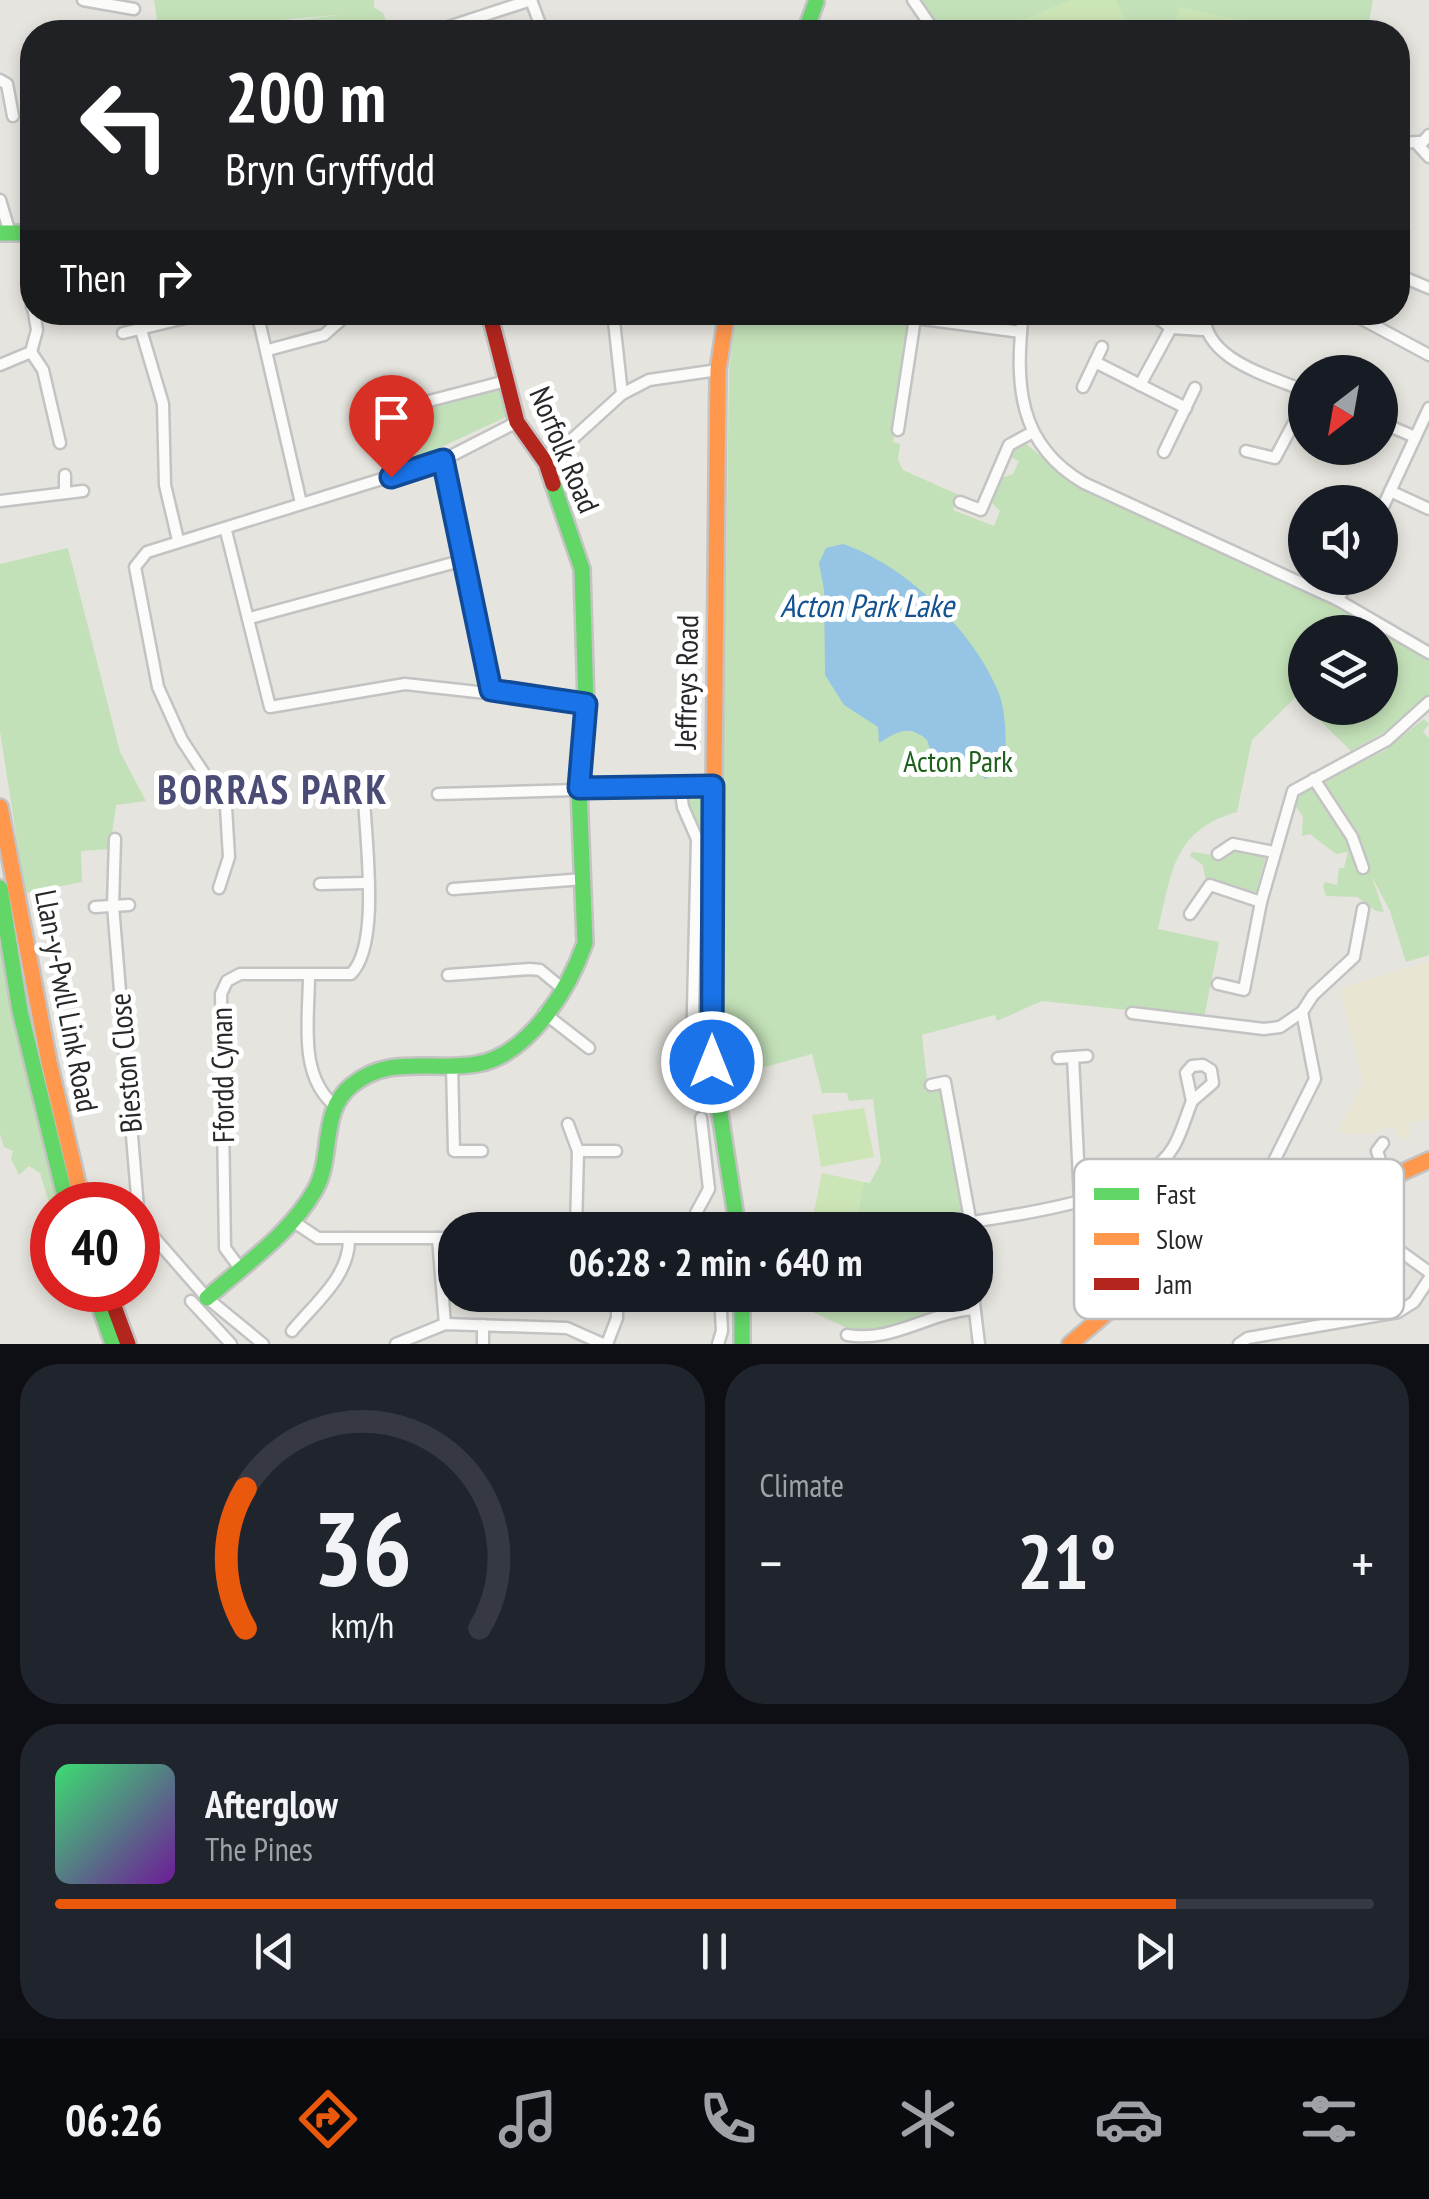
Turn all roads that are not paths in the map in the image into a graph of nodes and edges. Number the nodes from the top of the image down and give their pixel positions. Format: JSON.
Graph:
{"nodes":[{"id":1,"x":531,"y":0,"type":"edge"},
{"id":2,"x":81,"y":4,"type":"edge"},
{"id":3,"x":134,"y":9,"type":"dead end"},
{"id":4,"x":463,"y":20,"type":"edge"},
{"id":5,"x":0,"y":80,"type":"edge"},
{"id":6,"x":8,"y":109,"type":"edge"},
{"id":7,"x":1424,"y":138,"type":"edge"},
{"id":8,"x":1429,"y":156,"type":"edge"},
{"id":9,"x":0,"y":200,"type":"edge"},
{"id":10,"x":5,"y":233,"type":"edge"},
{"id":11,"x":36,"y":325,"type":"edge"},
{"id":12,"x":160,"y":325,"type":"edge"},
{"id":13,"x":261,"y":325,"type":"edge"},
{"id":14,"x":335,"y":325,"type":"edge"},
{"id":15,"x":493,"y":325,"type":"edge"},
{"id":16,"x":614,"y":325,"type":"edge"},
{"id":17,"x":724,"y":325,"type":"edge"},
{"id":18,"x":914,"y":325,"type":"edge"},
{"id":19,"x":978,"y":325,"type":"edge"},
{"id":20,"x":1022,"y":325,"type":"edge"},
{"id":21,"x":1166,"y":325,"type":"edge"},
{"id":22,"x":1204,"y":325,"type":"edge"},
{"id":23,"x":1373,"y":325,"type":"edge"},
{"id":24,"x":1171,"y":328,"type":"junction"},
{"id":25,"x":141,"y":330,"type":"junction"},
{"id":26,"x":1204,"y":330,"type":"junction"},
{"id":27,"x":1021,"y":332,"type":"junction"},
{"id":28,"x":123,"y":334,"type":"dead end"},
{"id":29,"x":1102,"y":347,"type":"dead end"},
{"id":30,"x":268,"y":350,"type":"junction"},
{"id":31,"x":30,"y":352,"type":"junction"},
{"id":32,"x":1429,"y":355,"type":"edge"},
{"id":33,"x":1094,"y":362,"type":"junction"},
{"id":34,"x":0,"y":366,"type":"edge"},
{"id":35,"x":718,"y":370,"type":"junction"},
{"id":36,"x":506,"y":381,"type":"junction"},
{"id":37,"x":1288,"y":383,"type":"edge"},
{"id":38,"x":1140,"y":385,"type":"junction"},
{"id":39,"x":1082,"y":387,"type":"dead end"},
{"id":40,"x":1196,"y":388,"type":"dead end"},
{"id":41,"x":622,"y":394,"type":"junction"},
{"id":42,"x":1186,"y":408,"type":"junction"},
{"id":43,"x":1429,"y":408,"type":"edge"},
{"id":44,"x":517,"y":422,"type":"junction"},
{"id":45,"x":898,"y":430,"type":"dead end"},
{"id":46,"x":1398,"y":430,"type":"edge"},
{"id":47,"x":1031,"y":433,"type":"junction"},
{"id":48,"x":1288,"y":434,"type":"edge"},
{"id":49,"x":1416,"y":437,"type":"junction"},
{"id":50,"x":60,"y":443,"type":"dead end"},
{"id":51,"x":1246,"y":451,"type":"dead end"},
{"id":52,"x":1164,"y":452,"type":"dead end"},
{"id":53,"x":443,"y":460,"type":"junction"},
{"id":54,"x":546,"y":463,"type":"junction"},
{"id":55,"x":65,"y":475,"type":"dead end"},
{"id":56,"x":391,"y":477,"type":"junction"},
{"id":57,"x":1393,"y":485,"type":"edge"},
{"id":58,"x":83,"y":491,"type":"dead end"},
{"id":59,"x":66,"y":492,"type":"junction"},
{"id":60,"x":1398,"y":495,"type":"edge"},
{"id":61,"x":0,"y":501,"type":"edge"},
{"id":62,"x":960,"y":502,"type":"dead end"},
{"id":63,"x":301,"y":503,"type":"junction"},
{"id":64,"x":1429,"y":509,"type":"edge"},
{"id":65,"x":226,"y":530,"type":"junction"},
{"id":66,"x":178,"y":540,"type":"junction"},
{"id":67,"x":464,"y":560,"type":"junction"},
{"id":68,"x":1340,"y":595,"type":"edge"},
{"id":69,"x":1338,"y":600,"type":"junction"},
{"id":70,"x":250,"y":618,"type":"junction"},
{"id":71,"x":1429,"y":653,"type":"edge"},
{"id":72,"x":491,"y":690,"type":"junction"},
{"id":73,"x":1429,"y":702,"type":"edge"},
{"id":74,"x":586,"y":704,"type":"junction"},
{"id":75,"x":1314,"y":779,"type":"junction"},
{"id":76,"x":680,"y":786,"type":"junction"},
{"id":77,"x":713,"y":786,"type":"junction"},
{"id":78,"x":579,"y":788,"type":"junction"},
{"id":79,"x":438,"y":794,"type":"dead end"},
{"id":80,"x":364,"y":795,"type":"dead end"},
{"id":81,"x":0,"y":808,"type":"edge"},
{"id":82,"x":114,"y":838,"type":"dead end"},
{"id":83,"x":1274,"y":852,"type":"junction"},
{"id":84,"x":1218,"y":854,"type":"dead end"},
{"id":85,"x":1364,"y":868,"type":"dead end"},
{"id":86,"x":584,"y":879,"type":"junction"},
{"id":87,"x":366,"y":883,"type":"junction"},
{"id":88,"x":320,"y":884,"type":"dead end"},
{"id":89,"x":0,"y":888,"type":"edge"},
{"id":90,"x":219,"y":888,"type":"dead end"},
{"id":91,"x":453,"y":889,"type":"dead end"},
{"id":92,"x":1262,"y":902,"type":"junction"},
{"id":93,"x":130,"y":905,"type":"dead end"},
{"id":94,"x":113,"y":906,"type":"junction"},
{"id":95,"x":96,"y":908,"type":"dead end"},
{"id":96,"x":1363,"y":908,"type":"dead end"},
{"id":97,"x":1190,"y":914,"type":"dead end"},
{"id":98,"x":309,"y":976,"type":"junction"},
{"id":99,"x":456,"y":978,"type":"dead end"},
{"id":100,"x":1218,"y":984,"type":"dead end"},
{"id":101,"x":564,"y":988,"type":"junction"},
{"id":102,"x":1302,"y":1012,"type":"junction"},
{"id":103,"x":544,"y":1013,"type":"junction"},
{"id":104,"x":1132,"y":1013,"type":"dead end"},
{"id":105,"x":588,"y":1048,"type":"dead end"},
{"id":106,"x":1086,"y":1056,"type":"dead end"},
{"id":107,"x":1073,"y":1057,"type":"junction"},
{"id":108,"x":1058,"y":1058,"type":"dead end"},
{"id":109,"x":452,"y":1065,"type":"junction"},
{"id":110,"x":931,"y":1085,"type":"dead end"},
{"id":111,"x":1188,"y":1087,"type":"junction"},
{"id":112,"x":696,"y":1090,"type":"dead end"},
{"id":113,"x":1205,"y":1092,"type":"junction"},
{"id":114,"x":1192,"y":1101,"type":"junction"},
{"id":115,"x":334,"y":1105,"type":"junction"},
{"id":116,"x":701,"y":1118,"type":"dead end"},
{"id":117,"x":568,"y":1124,"type":"dead end"},
{"id":118,"x":1383,"y":1142,"type":"dead end"},
{"id":119,"x":482,"y":1151,"type":"dead end"},
{"id":120,"x":578,"y":1151,"type":"junction"},
{"id":121,"x":616,"y":1151,"type":"dead end"},
{"id":122,"x":1078,"y":1159,"type":"edge"},
{"id":123,"x":1162,"y":1159,"type":"edge"},
{"id":124,"x":1275,"y":1159,"type":"edge"},
{"id":125,"x":1380,"y":1159,"type":"edge"},
{"id":126,"x":1429,"y":1160,"type":"edge"},
{"id":127,"x":1404,"y":1170,"type":"edge"},
{"id":128,"x":61,"y":1182,"type":"edge"},
{"id":129,"x":78,"y":1182,"type":"edge"},
{"id":130,"x":135,"y":1182,"type":"edge"},
{"id":131,"x":1074,"y":1201,"type":"edge"},
{"id":132,"x":576,"y":1212,"type":"edge"},
{"id":133,"x":697,"y":1212,"type":"edge"},
{"id":134,"x":735,"y":1212,"type":"edge"},
{"id":135,"x":970,"y":1212,"type":"edge"},
{"id":136,"x":291,"y":1220,"type":"junction"},
{"id":137,"x":993,"y":1221,"type":"edge"},
{"id":138,"x":349,"y":1238,"type":"junction"},
{"id":139,"x":438,"y":1238,"type":"edge"},
{"id":140,"x":160,"y":1253,"type":"edge"},
{"id":141,"x":1404,"y":1256,"type":"edge"},
{"id":142,"x":239,"y":1268,"type":"junction"},
{"id":143,"x":1429,"y":1276,"type":"edge"},
{"id":144,"x":196,"y":1306,"type":"junction"},
{"id":145,"x":1404,"y":1308,"type":"edge"},
{"id":146,"x":102,"y":1312,"type":"edge"},
{"id":147,"x":116,"y":1312,"type":"edge"},
{"id":148,"x":444,"y":1312,"type":"edge"},
{"id":149,"x":617,"y":1312,"type":"edge"},
{"id":150,"x":721,"y":1312,"type":"edge"},
{"id":151,"x":742,"y":1312,"type":"edge"},
{"id":152,"x":958,"y":1312,"type":"edge"},
{"id":153,"x":974,"y":1312,"type":"edge"},
{"id":154,"x":1098,"y":1319,"type":"edge"},
{"id":155,"x":1368,"y":1319,"type":"edge"},
{"id":156,"x":445,"y":1324,"type":"junction"},
{"id":157,"x":483,"y":1325,"type":"junction"},
{"id":158,"x":292,"y":1331,"type":"dead end"},
{"id":159,"x":847,"y":1336,"type":"dead end"},
{"id":160,"x":1288,"y":1338,"type":"edge"},
{"id":161,"x":862,"y":1341,"type":"edge"},
{"id":162,"x":113,"y":1344,"type":"edge"},
{"id":163,"x":128,"y":1344,"type":"edge"},
{"id":164,"x":231,"y":1344,"type":"edge"},
{"id":165,"x":263,"y":1344,"type":"edge"},
{"id":166,"x":396,"y":1344,"type":"edge"},
{"id":167,"x":483,"y":1344,"type":"edge"},
{"id":168,"x":605,"y":1344,"type":"edge"},
{"id":169,"x":718,"y":1344,"type":"edge"},
{"id":170,"x":742,"y":1344,"type":"edge"},
{"id":171,"x":979,"y":1344,"type":"edge"},
{"id":172,"x":1070,"y":1344,"type":"edge"},
{"id":173,"x":1240,"y":1344,"type":"edge"}],
"edges":[{"from":1,"to":4,"type":"street"},
{"from":2,"to":3,"type":"street"},
{"from":5,"to":6,"type":"street"},
{"from":7,"to":8,"type":"street"},
{"from":9,"to":10,"type":"street"},
{"from":11,"to":31,"type":"street"},
{"from":12,"to":25,"type":"street"},
{"from":13,"to":30,"type":"street"},
{"from":14,"to":30,"type":"street"},
{"from":15,"to":36,"type":"main road","name":"Norfolk Road"},
{"from":16,"to":41,"type":"street"},
{"from":17,"to":35,"type":"main road","name":"Jeffreys Road"},
{"from":18,"to":45,"type":"street"},
{"from":19,"to":27,"type":"street"},
{"from":20,"to":27,"type":"street"},
{"from":21,"to":24,"type":"street"},
{"from":22,"to":26,"type":"street"},
{"from":23,"to":32,"type":"street"},
{"from":24,"to":26,"type":"street"},
{"from":24,"to":38,"type":"street"},
{"from":25,"to":28,"type":"street"},
{"from":25,"to":66,"type":"street"},
{"from":26,"to":37,"type":"street"},
{"from":27,"to":47,"type":"street"},
{"from":29,"to":33,"type":"street"},
{"from":30,"to":63,"type":"street"},
{"from":31,"to":34,"type":"street"},
{"from":31,"to":50,"type":"street"},
{"from":33,"to":38,"type":"street"},
{"from":33,"to":39,"type":"street"},
{"from":35,"to":41,"type":"street"},
{"from":35,"to":77,"type":"main road","name":"Jeffreys Road"},
{"from":36,"to":44,"type":"main road","name":"Norfolk Road"},
{"from":36,"to":56,"type":"street"},
{"from":38,"to":42,"type":"street"},
{"from":40,"to":42,"type":"street"},
{"from":41,"to":54,"type":"street"},
{"from":42,"to":52,"type":"street"},
{"from":43,"to":49,"type":"street"},
{"from":44,"to":53,"type":"street"},
{"from":44,"to":54,"type":"main road","name":"Norfolk Road"},
{"from":46,"to":49,"type":"street"},
{"from":47,"to":62,"type":"street"},
{"from":47,"to":69,"type":"street"},
{"from":48,"to":51,"type":"street"},
{"from":49,"to":57,"type":"street"},
{"from":53,"to":56,"type":"street"},
{"from":53,"to":67,"type":"street"},
{"from":54,"to":74,"type":"main road","name":"Norfolk Road"},
{"from":55,"to":59,"type":"street"},
{"from":56,"to":63,"type":"street"},
{"from":58,"to":59,"type":"street"},
{"from":59,"to":61,"type":"street"},
{"from":60,"to":64,"type":"street"},
{"from":63,"to":65,"type":"street"},
{"from":65,"to":66,"type":"street"},
{"from":65,"to":70,"type":"street"},
{"from":66,"to":90,"type":"street"},
{"from":67,"to":70,"type":"street"},
{"from":67,"to":72,"type":"street"},
{"from":68,"to":69,"type":"street"},
{"from":69,"to":71,"type":"street"},
{"from":70,"to":72,"type":"street"},
{"from":72,"to":74,"type":"street"},
{"from":73,"to":75,"type":"street"},
{"from":74,"to":78,"type":"main road","name":"Norfolk Road"},
{"from":75,"to":83,"type":"street"},
{"from":75,"to":85,"type":"street"},
{"from":76,"to":77,"type":"street"},
{"from":76,"to":78,"type":"street"},
{"from":76,"to":112,"type":"street","name":"Jeffreys Road"},
{"from":77,"to":134,"type":"main road","name":"Jeffreys Road"},
{"from":78,"to":79,"type":"street"},
{"from":78,"to":86,"type":"main road","name":"Norfolk Road"},
{"from":80,"to":87,"type":"street","name":"Ffordd Cynan"},
{"from":81,"to":129,"type":"main road","name":"Llan-y-Pwll Link Road"},
{"from":82,"to":94,"type":"street","name":"Bieston Close"},
{"from":83,"to":84,"type":"street"},
{"from":83,"to":92,"type":"street"},
{"from":86,"to":91,"type":"street"},
{"from":86,"to":101,"type":"main road","name":"Norfolk Road"},
{"from":87,"to":88,"type":"street"},
{"from":87,"to":98,"type":"street","name":"Ffordd Cynan"},
{"from":89,"to":128,"type":"main road","name":"Llan-y-Pwll Link Road"},
{"from":92,"to":97,"type":"street"},
{"from":92,"to":100,"type":"street"},
{"from":93,"to":94,"type":"street"},
{"from":94,"to":95,"type":"street"},
{"from":94,"to":130,"type":"street","name":"Bieston Close"},
{"from":96,"to":102,"type":"street"},
{"from":98,"to":115,"type":"street"},
{"from":98,"to":142,"type":"street","name":"Ffordd Cynan"},
{"from":99,"to":101,"type":"street"},
{"from":101,"to":103,"type":"main road","name":"Norfolk Road"},
{"from":102,"to":104,"type":"street"},
{"from":102,"to":124,"type":"street"},
{"from":103,"to":105,"type":"street"},
{"from":103,"to":109,"type":"main road","name":"Norfolk Road"},
{"from":106,"to":107,"type":"street"},
{"from":107,"to":108,"type":"street"},
{"from":107,"to":122,"type":"street"},
{"from":109,"to":115,"type":"main road","name":"Norfolk Road"},
{"from":109,"to":119,"type":"street"},
{"from":110,"to":135,"type":"street"},
{"from":111,"to":113,"type":"street"},
{"from":111,"to":113,"type":"street"},
{"from":111,"to":114,"type":"street"},
{"from":113,"to":114,"type":"street"},
{"from":114,"to":123,"type":"street"},
{"from":115,"to":136,"type":"main road"},
{"from":116,"to":133,"type":"street"},
{"from":117,"to":120,"type":"street"},
{"from":118,"to":125,"type":"street"},
{"from":120,"to":121,"type":"street"},
{"from":120,"to":132,"type":"street"},
{"from":126,"to":127,"type":"main road"},
{"from":131,"to":137,"type":"street"},
{"from":136,"to":138,"type":"street"},
{"from":136,"to":142,"type":"main road"},
{"from":138,"to":139,"type":"street"},
{"from":138,"to":158,"type":"street"},
{"from":140,"to":144,"type":"street"},
{"from":141,"to":143,"type":"street"},
{"from":142,"to":144,"type":"main road"},
{"from":143,"to":145,"type":"street"},
{"from":144,"to":164,"type":"street"},
{"from":144,"to":165,"type":"street"},
{"from":146,"to":162,"type":"main road"},
{"from":147,"to":163,"type":"main road"},
{"from":148,"to":156,"type":"street"},
{"from":149,"to":168,"type":"street"},
{"from":150,"to":169,"type":"street"},
{"from":151,"to":170,"type":"main road"},
{"from":152,"to":161,"type":"street"},
{"from":153,"to":171,"type":"street"},
{"from":154,"to":172,"type":"main road"},
{"from":155,"to":160,"type":"street"},
{"from":156,"to":157,"type":"street"},
{"from":156,"to":166,"type":"street"},
{"from":157,"to":167,"type":"street"},
{"from":157,"to":168,"type":"street"},
{"from":159,"to":161,"type":"street"},
{"from":160,"to":173,"type":"street"}]}
